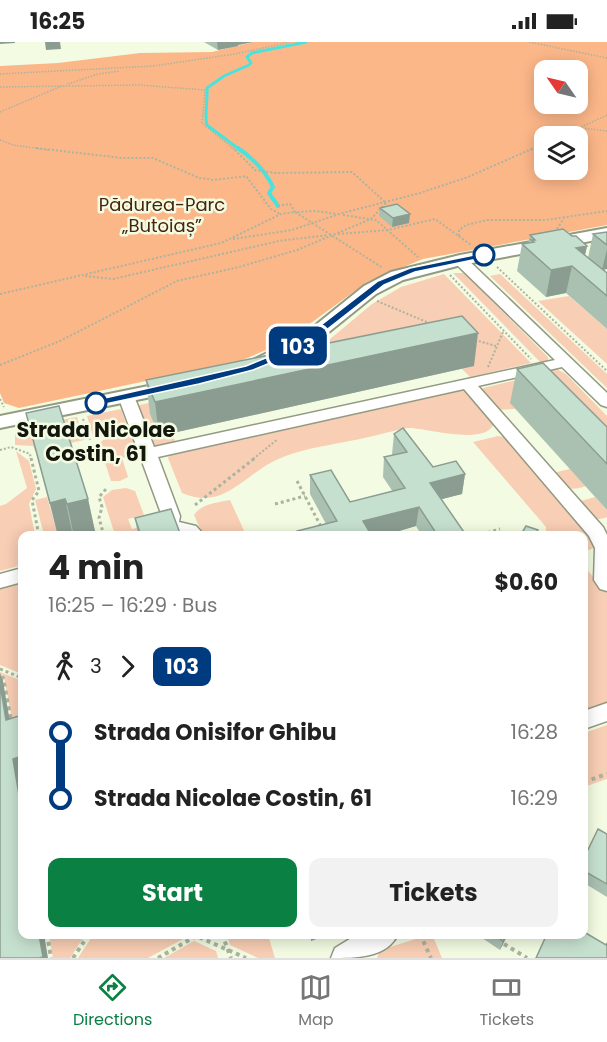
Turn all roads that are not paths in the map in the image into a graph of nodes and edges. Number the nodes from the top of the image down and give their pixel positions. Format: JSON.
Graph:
{"nodes":[{"id":1,"x":607,"y":232,"type":"edge"},
{"id":2,"x":453,"y":266,"type":"junction"},
{"id":3,"x":566,"y":362,"type":"junction"},
{"id":4,"x":249,"y":368,"type":"edge"},
{"id":5,"x":199,"y":381,"type":"edge"},
{"id":6,"x":475,"y":382,"type":"junction"},
{"id":7,"x":126,"y":396,"type":"junction"},
{"id":8,"x":606,"y":398,"type":"edge"},
{"id":9,"x":0,"y":422,"type":"edge"},
{"id":10,"x":148,"y":454,"type":"junction"},
{"id":11,"x":169,"y":525,"type":"junction"},
{"id":12,"x":159,"y":531,"type":"edge"},
{"id":13,"x":189,"y":531,"type":"edge"},
{"id":14,"x":18,"y":576,"type":"edge"},
{"id":15,"x":0,"y":581,"type":"edge"},
{"id":16,"x":607,"y":584,"type":"edge"},
{"id":17,"x":607,"y":712,"type":"edge"},
{"id":18,"x":588,"y":719,"type":"edge"}],
"edges":[{"from":1,"to":2,"type":"main road"},
{"from":2,"to":3,"type":"street"},
{"from":2,"to":4,"type":"main road"},
{"from":3,"to":6,"type":"street"},
{"from":3,"to":8,"type":"street"},
{"from":5,"to":7,"type":"main road"},
{"from":6,"to":10,"type":"street"},
{"from":6,"to":16,"type":"street"},
{"from":7,"to":9,"type":"main road"},
{"from":7,"to":10,"type":"street"},
{"from":10,"to":11,"type":"street"},
{"from":11,"to":12,"type":"street"},
{"from":11,"to":13,"type":"street"},
{"from":14,"to":15,"type":"street"},
{"from":17,"to":18,"type":"street"}]}
